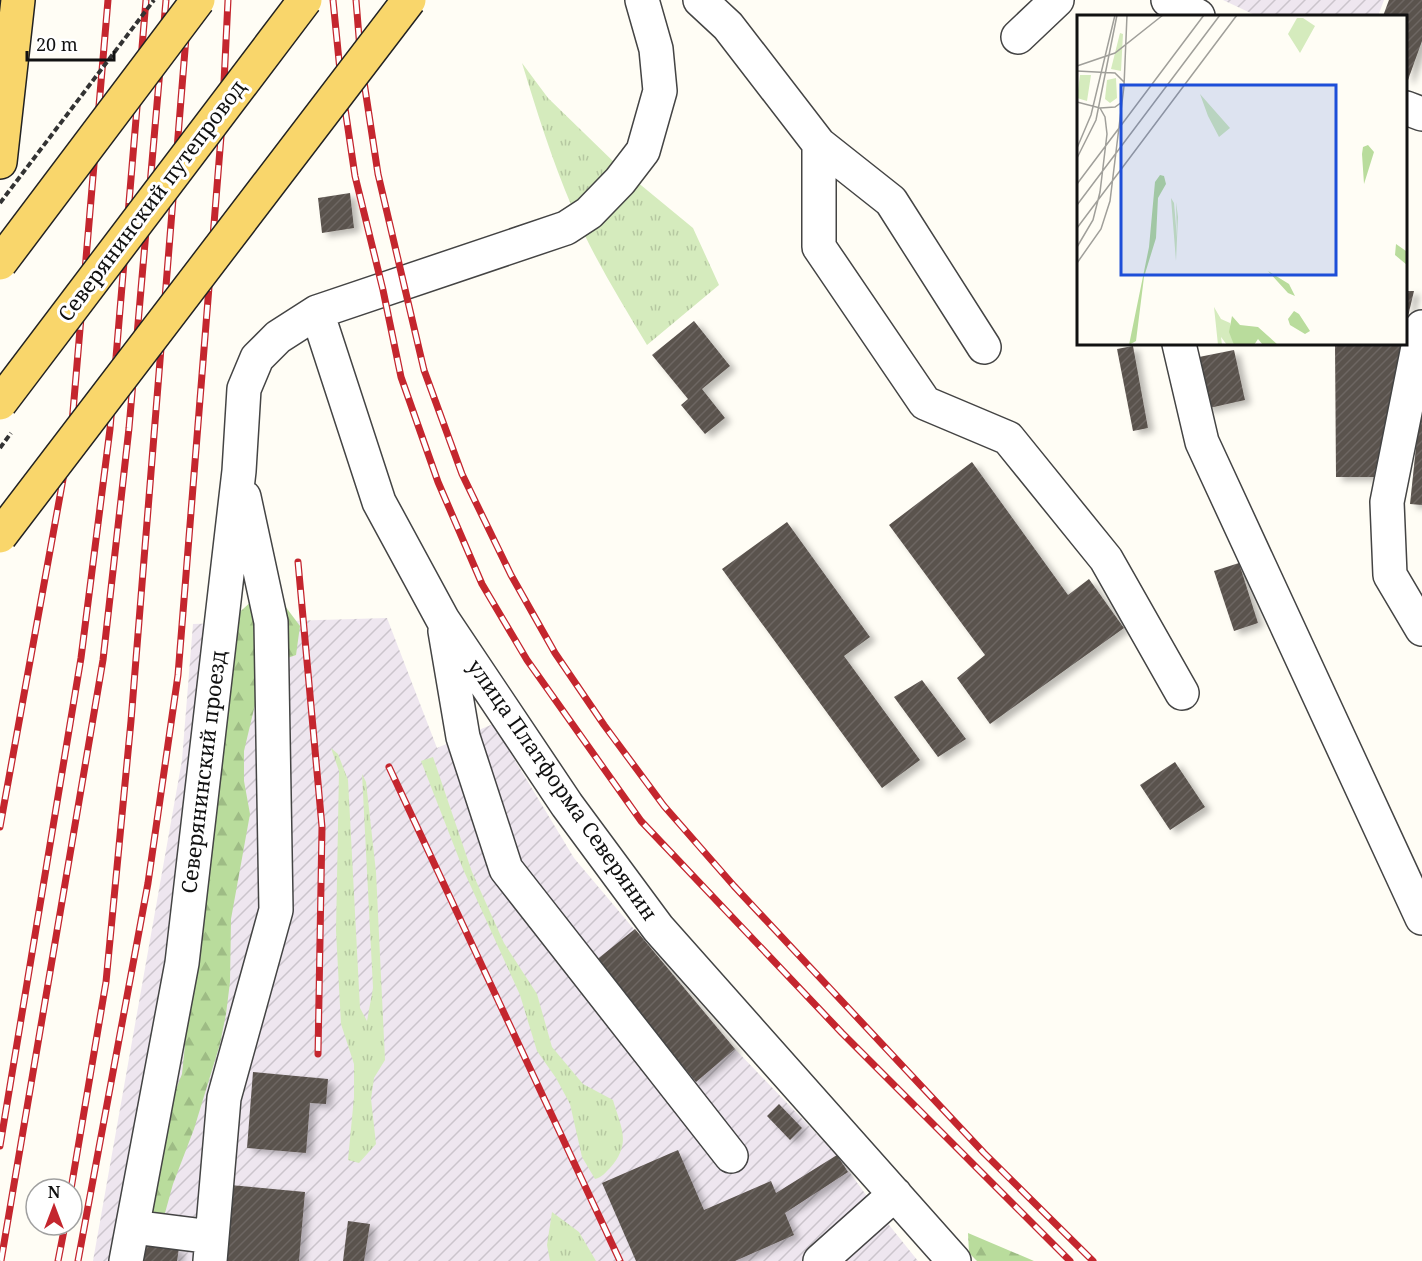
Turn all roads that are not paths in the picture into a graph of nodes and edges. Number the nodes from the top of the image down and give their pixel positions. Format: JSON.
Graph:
{"nodes":[{"id":1,"x":198,"y":0,"type":"edge"},
{"id":2,"x":305,"y":0,"type":"edge"},
{"id":3,"x":409,"y":0,"type":"edge"},
{"id":4,"x":642,"y":0,"type":"edge"},
{"id":5,"x":700,"y":0,"type":"edge"},
{"id":6,"x":1057,"y":0,"type":"edge"},
{"id":7,"x":1168,"y":0,"type":"edge"},
{"id":8,"x":17,"y":3,"type":"edge"},
{"id":9,"x":1196,"y":15,"type":"edge"},
{"id":10,"x":1018,"y":37,"type":"dead end"},
{"id":11,"x":1407,"y":108,"type":"edge"},
{"id":12,"x":3,"y":110,"type":"edge"},
{"id":13,"x":1422,"y":114,"type":"edge"},
{"id":14,"x":819,"y":144,"type":"junction"},
{"id":15,"x":0,"y":162,"type":"edge"},
{"id":16,"x":0,"y":263,"type":"edge"},
{"id":17,"x":317,"y":312,"type":"junction"},
{"id":18,"x":1422,"y":327,"type":"edge"},
{"id":19,"x":1179,"y":345,"type":"edge"},
{"id":20,"x":984,"y":347,"type":"dead end"},
{"id":21,"x":0,"y":403,"type":"edge"},
{"id":22,"x":239,"y":471,"type":"junction"},
{"id":23,"x":0,"y":536,"type":"edge"},
{"id":24,"x":443,"y":620,"type":"junction"},
{"id":25,"x":1422,"y":629,"type":"edge"},
{"id":26,"x":1182,"y":693,"type":"dead end"},
{"id":27,"x":1422,"y":918,"type":"edge"},
{"id":28,"x":731,"y":1156,"type":"dead end"},
{"id":29,"x":895,"y":1194,"type":"junction"},
{"id":30,"x":133,"y":1227,"type":"junction"},
{"id":31,"x":211,"y":1249,"type":"edge"},
{"id":32,"x":126,"y":1261,"type":"edge"},
{"id":33,"x":820,"y":1261,"type":"edge"},
{"id":34,"x":954,"y":1261,"type":"edge"}],
"edges":[{"from":1,"to":16,"type":"main road","bridge":true},
{"from":2,"to":21,"type":"main road","name":"Северянинский путепровод","bridge":true},
{"from":3,"to":23,"type":"main road","bridge":true},
{"from":4,"to":17,"type":"street","name":"Северянинский проезд"},
{"from":5,"to":14,"type":"street"},
{"from":6,"to":10,"type":"street"},
{"from":7,"to":9,"type":"street"},
{"from":8,"to":12,"type":"main road"},
{"from":11,"to":13,"type":"street"},
{"from":12,"to":15,"type":"main road"},
{"from":14,"to":20,"type":"street"},
{"from":14,"to":26,"type":"street"},
{"from":17,"to":22,"type":"street","name":"Северянинский проезд"},
{"from":17,"to":24,"type":"street","name":"улица Платформа Северянин"},
{"from":18,"to":25,"type":"street"},
{"from":19,"to":27,"type":"street"},
{"from":22,"to":30,"type":"street","name":"Северянинский проезд"},
{"from":22,"to":31,"type":"street"},
{"from":24,"to":28,"type":"street"},
{"from":24,"to":29,"type":"street","name":"улица Платформа Северянин"},
{"from":29,"to":33,"type":"street"},
{"from":29,"to":34,"type":"street","name":"улица Платформа Северянин"},
{"from":30,"to":31,"type":"street"},
{"from":30,"to":32,"type":"street","name":"Северянинский проезд"}]}
